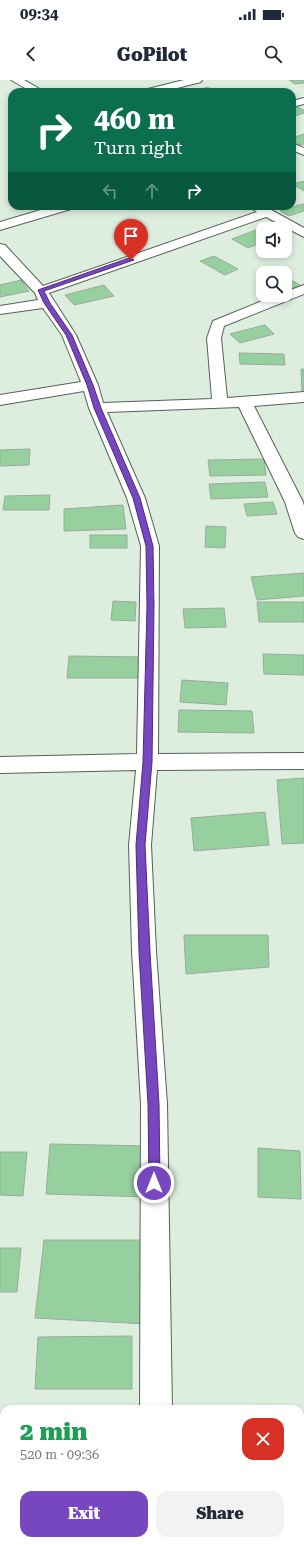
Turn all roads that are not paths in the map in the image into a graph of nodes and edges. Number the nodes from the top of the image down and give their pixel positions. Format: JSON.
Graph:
{"nodes":[{"id":1,"x":16,"y":80,"type":"edge"},
{"id":2,"x":197,"y":80,"type":"edge"},
{"id":3,"x":32,"y":88,"type":"edge"},
{"id":4,"x":164,"y":88,"type":"edge"},
{"id":5,"x":54,"y":210,"type":"edge"},
{"id":6,"x":261,"y":210,"type":"edge"},
{"id":7,"x":266,"y":213,"type":"junction"},
{"id":8,"x":0,"y":226,"type":"edge"},
{"id":9,"x":304,"y":233,"type":"edge"},
{"id":10,"x":0,"y":248,"type":"edge"},
{"id":11,"x":304,"y":289,"type":"edge"},
{"id":12,"x":44,"y":297,"type":"junction"},
{"id":13,"x":0,"y":310,"type":"edge"},
{"id":14,"x":90,"y":385,"type":"junction"},
{"id":15,"x":304,"y":397,"type":"edge"},
{"id":16,"x":0,"y":400,"type":"edge"},
{"id":17,"x":244,"y":402,"type":"junction"},
{"id":18,"x":220,"y":403,"type":"junction"},
{"id":19,"x":97,"y":408,"type":"junction"},
{"id":20,"x":304,"y":533,"type":"edge"},
{"id":21,"x":304,"y":761,"type":"edge"},
{"id":22,"x":148,"y":762,"type":"junction"},
{"id":23,"x":0,"y":765,"type":"edge"},
{"id":24,"x":156,"y":1405,"type":"edge"}],
"edges":[{"from":1,"to":3,"type":"street"},
{"from":2,"to":4,"type":"street"},
{"from":5,"to":8,"type":"street"},
{"from":6,"to":7,"type":"street"},
{"from":7,"to":9,"type":"street"},
{"from":7,"to":12,"type":"street"},
{"from":10,"to":12,"type":"street"},
{"from":11,"to":18,"type":"street"},
{"from":12,"to":13,"type":"street"},
{"from":12,"to":14,"type":"street"},
{"from":14,"to":16,"type":"street"},
{"from":14,"to":19,"type":"street"},
{"from":15,"to":17,"type":"street"},
{"from":17,"to":18,"type":"street"},
{"from":17,"to":20,"type":"street"},
{"from":18,"to":19,"type":"street"},
{"from":19,"to":22,"type":"street"},
{"from":21,"to":22,"type":"street"},
{"from":22,"to":23,"type":"street"},
{"from":22,"to":24,"type":"street"}]}
